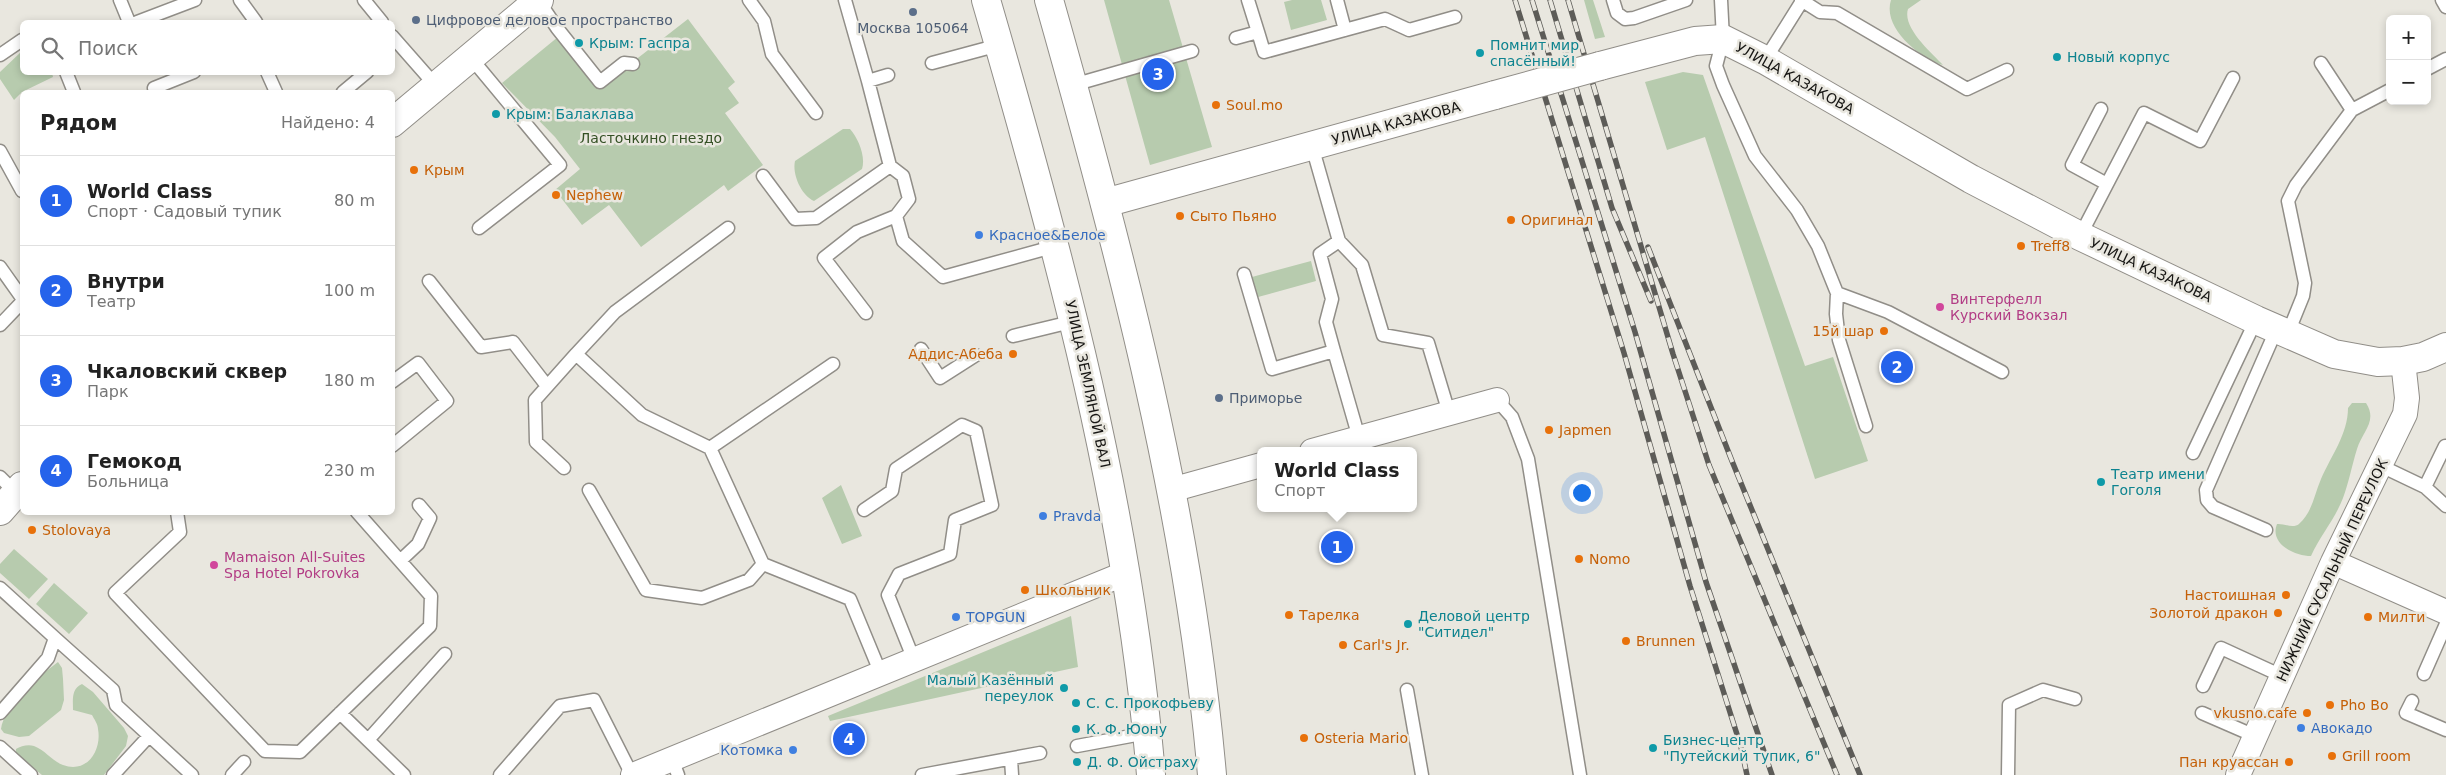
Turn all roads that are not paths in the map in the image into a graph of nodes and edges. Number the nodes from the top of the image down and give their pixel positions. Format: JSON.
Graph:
{"nodes":[{"id":1,"x":120,"y":0,"type":"edge"},
{"id":2,"x":195,"y":0,"type":"edge"},
{"id":3,"x":240,"y":0,"type":"edge"},
{"id":4,"x":364,"y":0,"type":"edge"},
{"id":5,"x":538,"y":0,"type":"edge"},
{"id":6,"x":748,"y":0,"type":"edge"},
{"id":7,"x":845,"y":0,"type":"edge"},
{"id":8,"x":986,"y":0,"type":"edge"},
{"id":9,"x":1049,"y":0,"type":"edge"},
{"id":10,"x":1248,"y":0,"type":"edge"},
{"id":11,"x":1337,"y":0,"type":"edge"},
{"id":12,"x":1613,"y":0,"type":"edge"},
{"id":13,"x":1686,"y":0,"type":"edge"},
{"id":14,"x":1721,"y":0,"type":"edge"},
{"id":15,"x":2442,"y":0,"type":"edge"},
{"id":16,"x":1801,"y":1,"type":"edge"},
{"id":17,"x":2446,"y":6,"type":"edge"},
{"id":18,"x":1455,"y":17,"type":"dead end"},
{"id":19,"x":128,"y":20,"type":"edge"},
{"id":20,"x":142,"y":20,"type":"edge"},
{"id":21,"x":255,"y":20,"type":"edge"},
{"id":22,"x":380,"y":20,"type":"edge"},
{"id":23,"x":1345,"y":30,"type":"junction"},
{"id":24,"x":1258,"y":32,"type":"junction"},
{"id":25,"x":1236,"y":38,"type":"dead end"},
{"id":26,"x":1723,"y":39,"type":"junction"},
{"id":27,"x":20,"y":41,"type":"edge"},
{"id":28,"x":395,"y":44,"type":"edge"},
{"id":29,"x":999,"y":45,"type":"junction"},
{"id":30,"x":1192,"y":51,"type":"dead end"},
{"id":31,"x":0,"y":55,"type":"edge"},
{"id":32,"x":470,"y":58,"type":"junction"},
{"id":33,"x":2446,"y":59,"type":"edge"},
{"id":34,"x":1765,"y":60,"type":"junction"},
{"id":35,"x":932,"y":63,"type":"dead end"},
{"id":36,"x":2321,"y":63,"type":"dead end"},
{"id":37,"x":634,"y":64,"type":"dead end"},
{"id":38,"x":2431,"y":67,"type":"edge"},
{"id":39,"x":2007,"y":70,"type":"dead end"},
{"id":40,"x":67,"y":75,"type":"edge"},
{"id":41,"x":186,"y":75,"type":"edge"},
{"id":42,"x":268,"y":75,"type":"edge"},
{"id":43,"x":363,"y":75,"type":"edge"},
{"id":44,"x":888,"y":75,"type":"dead end"},
{"id":45,"x":2233,"y":78,"type":"dead end"},
{"id":46,"x":868,"y":81,"type":"junction"},
{"id":47,"x":1073,"y":85,"type":"junction"},
{"id":48,"x":436,"y":86,"type":"junction"},
{"id":49,"x":153,"y":87,"type":"edge"},
{"id":50,"x":73,"y":90,"type":"edge"},
{"id":51,"x":275,"y":90,"type":"edge"},
{"id":52,"x":345,"y":90,"type":"edge"},
{"id":53,"x":2386,"y":92,"type":"edge"},
{"id":54,"x":2101,"y":109,"type":"dead end"},
{"id":55,"x":2352,"y":110,"type":"junction"},
{"id":56,"x":816,"y":113,"type":"dead end"},
{"id":57,"x":395,"y":120,"type":"edge"},
{"id":58,"x":1312,"y":146,"type":"junction"},
{"id":59,"x":0,"y":151,"type":"edge"},
{"id":60,"x":890,"y":166,"type":"junction"},
{"id":61,"x":763,"y":176,"type":"dead end"},
{"id":62,"x":2107,"y":184,"type":"junction"},
{"id":63,"x":20,"y":187,"type":"edge"},
{"id":64,"x":1105,"y":203,"type":"junction"},
{"id":65,"x":896,"y":216,"type":"junction"},
{"id":66,"x":479,"y":228,"type":"dead end"},
{"id":67,"x":728,"y":228,"type":"dead end"},
{"id":68,"x":2080,"y":236,"type":"junction"},
{"id":69,"x":1339,"y":241,"type":"junction"},
{"id":70,"x":1056,"y":246,"type":"junction"},
{"id":71,"x":0,"y":267,"type":"edge"},
{"id":72,"x":1244,"y":274,"type":"dead end"},
{"id":73,"x":429,"y":281,"type":"dead end"},
{"id":74,"x":1836,"y":293,"type":"junction"},
{"id":75,"x":20,"y":295,"type":"edge"},
{"id":76,"x":20,"y":304,"type":"edge"},
{"id":77,"x":866,"y":313,"type":"dead end"},
{"id":78,"x":1075,"y":321,"type":"junction"},
{"id":79,"x":0,"y":325,"type":"edge"},
{"id":80,"x":2274,"y":327,"type":"junction"},
{"id":81,"x":1013,"y":336,"type":"dead end"},
{"id":82,"x":2446,"y":347,"type":"edge"},
{"id":83,"x":921,"y":349,"type":"dead end"},
{"id":84,"x":1334,"y":351,"type":"junction"},
{"id":85,"x":576,"y":354,"type":"junction"},
{"id":86,"x":976,"y":355,"type":"dead end"},
{"id":87,"x":2403,"y":361,"type":"junction"},
{"id":88,"x":833,"y":364,"type":"dead end"},
{"id":89,"x":2002,"y":372,"type":"dead end"},
{"id":90,"x":395,"y":380,"type":"edge"},
{"id":91,"x":547,"y":386,"type":"junction"},
{"id":92,"x":1497,"y":400,"type":"joint"},
{"id":93,"x":1449,"y":413,"type":"junction"},
{"id":94,"x":1866,"y":426,"type":"dead end"},
{"id":95,"x":1359,"y":438,"type":"junction"},
{"id":96,"x":395,"y":444,"type":"edge"},
{"id":97,"x":2444,"y":446,"type":"dead end"},
{"id":98,"x":1326,"y":447,"type":"edge"},
{"id":99,"x":710,"y":448,"type":"junction"},
{"id":100,"x":2194,"y":453,"type":"dead end"},
{"id":101,"x":1257,"y":466,"type":"edge"},
{"id":102,"x":2381,"y":466,"type":"junction"},
{"id":103,"x":564,"y":468,"type":"dead end"},
{"id":104,"x":2425,"y":487,"type":"junction"},
{"id":105,"x":589,"y":490,"type":"dead end"},
{"id":106,"x":1171,"y":490,"type":"junction"},
{"id":107,"x":420,"y":505,"type":"dead end"},
{"id":108,"x":2446,"y":506,"type":"edge"},
{"id":109,"x":864,"y":510,"type":"dead end"},
{"id":110,"x":177,"y":515,"type":"edge"},
{"id":111,"x":359,"y":515,"type":"edge"},
{"id":112,"x":2266,"y":530,"type":"dead end"},
{"id":113,"x":401,"y":560,"type":"junction"},
{"id":114,"x":2333,"y":562,"type":"junction"},
{"id":115,"x":763,"y":564,"type":"junction"},
{"id":116,"x":1126,"y":573,"type":"junction"},
{"id":117,"x":0,"y":588,"type":"edge"},
{"id":118,"x":2446,"y":612,"type":"edge"},
{"id":119,"x":2446,"y":624,"type":"edge"},
{"id":120,"x":55,"y":638,"type":"junction"},
{"id":121,"x":445,"y":654,"type":"dead end"},
{"id":122,"x":914,"y":660,"type":"junction"},
{"id":123,"x":881,"y":674,"type":"junction"},
{"id":124,"x":2424,"y":674,"type":"dead end"},
{"id":125,"x":2282,"y":676,"type":"junction"},
{"id":126,"x":2203,"y":686,"type":"dead end"},
{"id":127,"x":1407,"y":690,"type":"dead end"},
{"id":128,"x":2075,"y":699,"type":"dead end"},
{"id":129,"x":2412,"y":701,"type":"dead end"},
{"id":130,"x":0,"y":713,"type":"edge"},
{"id":131,"x":340,"y":713,"type":"junction"},
{"id":132,"x":2202,"y":713,"type":"dead end"},
{"id":133,"x":2446,"y":730,"type":"edge"},
{"id":134,"x":1147,"y":733,"type":"junction"},
{"id":135,"x":149,"y":736,"type":"junction"},
{"id":136,"x":2255,"y":736,"type":"junction"},
{"id":137,"x":368,"y":740,"type":"junction"},
{"id":138,"x":1077,"y":746,"type":"dead end"},
{"id":139,"x":0,"y":747,"type":"edge"},
{"id":140,"x":1040,"y":753,"type":"dead end"},
{"id":141,"x":1011,"y":758,"type":"junction"},
{"id":142,"x":244,"y":762,"type":"dead end"},
{"id":143,"x":675,"y":767,"type":"edge"},
{"id":144,"x":31,"y":775,"type":"edge"},
{"id":145,"x":113,"y":775,"type":"edge"},
{"id":146,"x":192,"y":775,"type":"edge"},
{"id":147,"x":232,"y":775,"type":"edge"},
{"id":148,"x":404,"y":775,"type":"edge"},
{"id":149,"x":500,"y":775,"type":"edge"},
{"id":150,"x":632,"y":775,"type":"edge"},
{"id":151,"x":922,"y":775,"type":"edge"},
{"id":152,"x":1012,"y":775,"type":"edge"},
{"id":153,"x":1151,"y":775,"type":"edge"},
{"id":154,"x":1212,"y":775,"type":"edge"},
{"id":155,"x":1422,"y":775,"type":"edge"},
{"id":156,"x":1580,"y":775,"type":"edge"},
{"id":157,"x":2008,"y":775,"type":"edge"},
{"id":158,"x":2238,"y":775,"type":"edge"}],
"edges":[{"from":1,"to":19,"type":"lane"},
{"from":2,"to":20,"type":"lane"},
{"from":3,"to":21,"type":"lane"},
{"from":4,"to":22,"type":"lane"},
{"from":5,"to":32,"type":"main road"},
{"from":5,"to":37,"type":"lane"},
{"from":6,"to":56,"type":"lane"},
{"from":7,"to":46,"type":"lane"},
{"from":8,"to":29,"type":"main road","name":"УЛИЦА ЗЕМЛЯНОЙ ВАЛ"},
{"from":9,"to":47,"type":"main road"},
{"from":10,"to":24,"type":"lane"},
{"from":11,"to":23,"type":"lane"},
{"from":12,"to":13,"type":"lane"},
{"from":14,"to":26,"type":"lane"},
{"from":15,"to":17,"type":"lane"},
{"from":16,"to":34,"type":"lane"},
{"from":16,"to":39,"type":"lane"},
{"from":18,"to":23,"type":"lane"},
{"from":23,"to":24,"type":"lane"},
{"from":24,"to":25,"type":"lane"},
{"from":26,"to":34,"type":"main road","name":"УЛИЦА КАЗАКОВА"},
{"from":26,"to":58,"type":"main road","name":"УЛИЦА КАЗАКОВА","bridge":true},
{"from":26,"to":74,"type":"lane"},
{"from":27,"to":31,"type":"lane"},
{"from":28,"to":48,"type":"lane"},
{"from":29,"to":35,"type":"lane"},
{"from":29,"to":70,"type":"main road","name":"УЛИЦА ЗЕМЛЯНОЙ ВАЛ"},
{"from":30,"to":47,"type":"lane"},
{"from":32,"to":48,"type":"main road"},
{"from":32,"to":66,"type":"lane"},
{"from":33,"to":38,"type":"lane"},
{"from":34,"to":68,"type":"main road","name":"УЛИЦА КАЗАКОВА"},
{"from":36,"to":55,"type":"lane"},
{"from":40,"to":50,"type":"lane"},
{"from":41,"to":49,"type":"lane"},
{"from":42,"to":51,"type":"lane"},
{"from":43,"to":52,"type":"lane"},
{"from":44,"to":46,"type":"lane"},
{"from":45,"to":62,"type":"lane"},
{"from":46,"to":60,"type":"lane"},
{"from":47,"to":64,"type":"main road"},
{"from":48,"to":57,"type":"main road"},
{"from":53,"to":55,"type":"lane"},
{"from":54,"to":62,"type":"lane"},
{"from":55,"to":80,"type":"lane"},
{"from":58,"to":64,"type":"main road","name":"УЛИЦА КАЗАКОВА"},
{"from":58,"to":69,"type":"lane"},
{"from":59,"to":63,"type":"lane"},
{"from":60,"to":61,"type":"lane"},
{"from":60,"to":65,"type":"lane"},
{"from":62,"to":68,"type":"lane"},
{"from":64,"to":106,"type":"main road"},
{"from":65,"to":70,"type":"lane"},
{"from":65,"to":77,"type":"lane"},
{"from":67,"to":85,"type":"lane"},
{"from":68,"to":80,"type":"main road","name":"УЛИЦА КАЗАКОВА"},
{"from":69,"to":84,"type":"lane"},
{"from":69,"to":93,"type":"lane"},
{"from":70,"to":78,"type":"main road","name":"УЛИЦА ЗЕМЛЯНОЙ ВАЛ"},
{"from":71,"to":75,"type":"lane"},
{"from":72,"to":84,"type":"lane"},
{"from":73,"to":91,"type":"lane"},
{"from":74,"to":89,"type":"lane"},
{"from":74,"to":94,"type":"lane"},
{"from":76,"to":79,"type":"lane"},
{"from":78,"to":81,"type":"lane"},
{"from":78,"to":116,"type":"main road","name":"УЛИЦА ЗЕМЛЯНОЙ ВАЛ"},
{"from":80,"to":87,"type":"main road","name":"УЛИЦА КАЗАКОВА"},
{"from":80,"to":100,"type":"lane"},
{"from":80,"to":112,"type":"lane"},
{"from":82,"to":87,"type":"main road","name":"УЛИЦА КАЗАКОВА"},
{"from":83,"to":86,"type":"lane"},
{"from":84,"to":95,"type":"lane"},
{"from":85,"to":91,"type":"lane"},
{"from":85,"to":99,"type":"lane"},
{"from":87,"to":102,"type":"street","name":"НИЖНИЙ СУСАЛЬНЫЙ ПЕРЕУЛОК"},
{"from":88,"to":99,"type":"lane"},
{"from":90,"to":96,"type":"lane"},
{"from":91,"to":103,"type":"lane"},
{"from":92,"to":93,"type":"street"},
{"from":92,"to":156,"type":"lane"},
{"from":93,"to":95,"type":"street"},
{"from":95,"to":98,"type":"street"},
{"from":97,"to":104,"type":"lane"},
{"from":99,"to":115,"type":"lane"},
{"from":101,"to":106,"type":"street"},
{"from":102,"to":104,"type":"lane"},
{"from":102,"to":114,"type":"street","name":"НИЖНИЙ СУСАЛЬНЫЙ ПЕРЕУЛОК"},
{"from":104,"to":108,"type":"lane"},
{"from":105,"to":115,"type":"lane"},
{"from":106,"to":154,"type":"main road"},
{"from":107,"to":113,"type":"lane"},
{"from":109,"to":122,"type":"lane"},
{"from":110,"to":131,"type":"lane"},
{"from":111,"to":113,"type":"lane"},
{"from":113,"to":131,"type":"lane"},
{"from":114,"to":118,"type":"street"},
{"from":114,"to":125,"type":"street","name":"НИЖНИЙ СУСАЛЬНЫЙ ПЕРЕУЛОК"},
{"from":115,"to":123,"type":"lane"},
{"from":116,"to":122,"type":"street"},
{"from":116,"to":134,"type":"main road","name":"УЛИЦА ЗЕМЛЯНОЙ ВАЛ"},
{"from":117,"to":120,"type":"lane"},
{"from":119,"to":124,"type":"lane"},
{"from":120,"to":130,"type":"lane"},
{"from":120,"to":135,"type":"lane"},
{"from":121,"to":137,"type":"lane"},
{"from":122,"to":123,"type":"street"},
{"from":123,"to":143,"type":"street"},
{"from":125,"to":126,"type":"lane"},
{"from":125,"to":136,"type":"street","name":"НИЖНИЙ СУСАЛЬНЫЙ ПЕРЕУЛОК"},
{"from":127,"to":155,"type":"lane"},
{"from":128,"to":157,"type":"lane"},
{"from":129,"to":133,"type":"lane"},
{"from":131,"to":137,"type":"lane"},
{"from":132,"to":136,"type":"lane"},
{"from":134,"to":138,"type":"lane"},
{"from":134,"to":153,"type":"main road","name":"УЛИЦА ЗЕМЛЯНОЙ ВАЛ"},
{"from":135,"to":145,"type":"lane"},
{"from":135,"to":146,"type":"lane"},
{"from":136,"to":158,"type":"street","name":"НИЖНИЙ СУСАЛЬНЫЙ ПЕРЕУЛОК"},
{"from":137,"to":148,"type":"lane"},
{"from":139,"to":144,"type":"lane"},
{"from":140,"to":141,"type":"lane"},
{"from":141,"to":151,"type":"lane"},
{"from":141,"to":152,"type":"lane"},
{"from":142,"to":147,"type":"lane"},
{"from":143,"to":150,"type":"street"},
{"from":149,"to":150,"type":"lane"}]}
